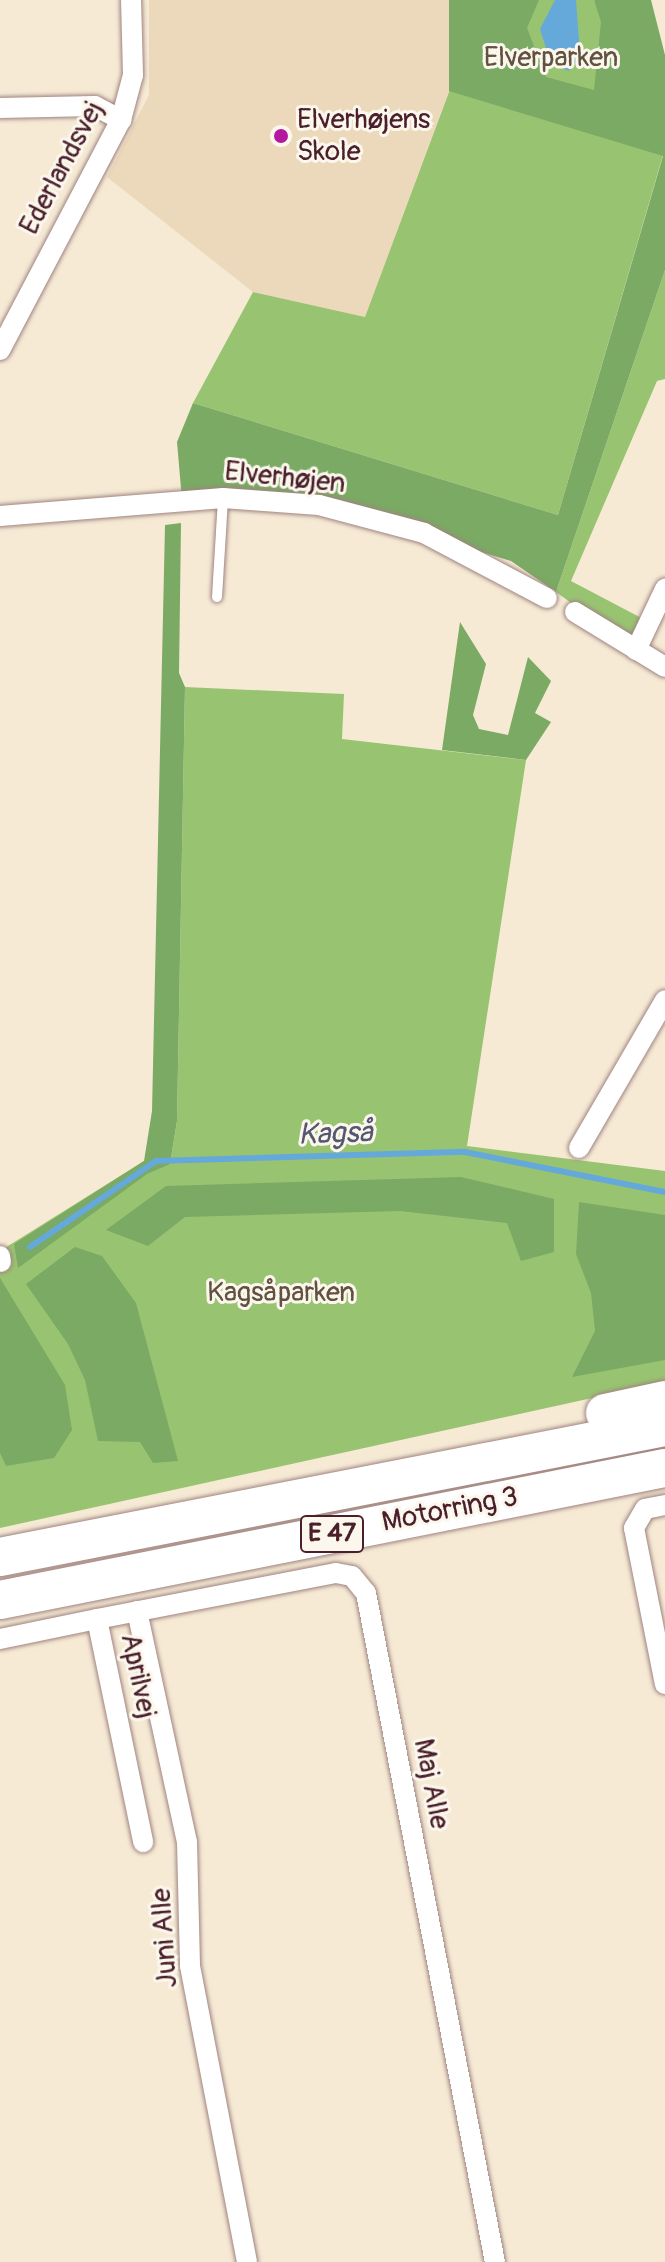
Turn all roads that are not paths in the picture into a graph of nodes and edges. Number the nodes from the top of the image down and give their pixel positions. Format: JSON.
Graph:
{"nodes":[{"id":1,"x":131,"y":0,"type":"edge"},
{"id":2,"x":0,"y":108,"type":"edge"},
{"id":3,"x":121,"y":120,"type":"junction"},
{"id":4,"x":0,"y":350,"type":"edge"},
{"id":5,"x":223,"y":498,"type":"junction"},
{"id":6,"x":0,"y":516,"type":"edge"},
{"id":7,"x":665,"y":589,"type":"edge"},
{"id":8,"x":217,"y":597,"type":"dead end"},
{"id":9,"x":547,"y":598,"type":"dead end"},
{"id":10,"x":575,"y":612,"type":"dead end"},
{"id":11,"x":636,"y":650,"type":"junction"},
{"id":12,"x":665,"y":667,"type":"edge"},
{"id":13,"x":665,"y":1000,"type":"edge"},
{"id":14,"x":579,"y":1148,"type":"dead end"},
{"id":15,"x":0,"y":1256,"type":"edge"},
{"id":16,"x":1,"y":1262,"type":"edge"},
{"id":17,"x":665,"y":1400,"type":"edge"},
{"id":18,"x":665,"y":1427,"type":"edge"},
{"id":19,"x":665,"y":1468,"type":"edge"},
{"id":20,"x":315,"y":1493,"type":"junction"},
{"id":21,"x":665,"y":1505,"type":"edge"},
{"id":22,"x":0,"y":1557,"type":"edge"},
{"id":23,"x":0,"y":1600,"type":"edge"},
{"id":24,"x":137,"y":1611,"type":"junction"},
{"id":25,"x":97,"y":1619,"type":"junction"},
{"id":26,"x":0,"y":1639,"type":"edge"},
{"id":27,"x":665,"y":1684,"type":"edge"},
{"id":28,"x":143,"y":1842,"type":"dead end"},
{"id":29,"x":247,"y":2262,"type":"edge"},
{"id":30,"x":495,"y":2262,"type":"edge"}],
"edges":[{"from":1,"to":3,"type":"street","name":"Ederlandsvej"},
{"from":2,"to":3,"type":"street"},
{"from":3,"to":4,"type":"street","name":"Ederlandsvej"},
{"from":5,"to":6,"type":"street","name":"Elverhøjen"},
{"from":5,"to":8,"type":"lane"},
{"from":5,"to":9,"type":"street","name":"Elverhøjen"},
{"from":7,"to":11,"type":"street"},
{"from":10,"to":11,"type":"street"},
{"from":11,"to":12,"type":"street"},
{"from":13,"to":14,"type":"street"},
{"from":15,"to":16,"type":"street"},
{"from":17,"to":20,"type":"highway"},
{"from":18,"to":20,"type":"highway","name":"Motorring 3","number":"E 47"},
{"from":19,"to":23,"type":"highway","name":"Motorring 3","number":"E 47"},
{"from":20,"to":22,"type":"highway","name":"Motorring 3","number":"E 47"},
{"from":21,"to":27,"type":"street"},
{"from":24,"to":25,"type":"street","name":"Maj Alle"},
{"from":24,"to":29,"type":"street","name":"Juni Alle"},
{"from":24,"to":30,"type":"street","name":"Maj Alle"},
{"from":25,"to":26,"type":"street","name":"Aprilvej"},
{"from":25,"to":28,"type":"street","name":"Aprilvej"}]}
